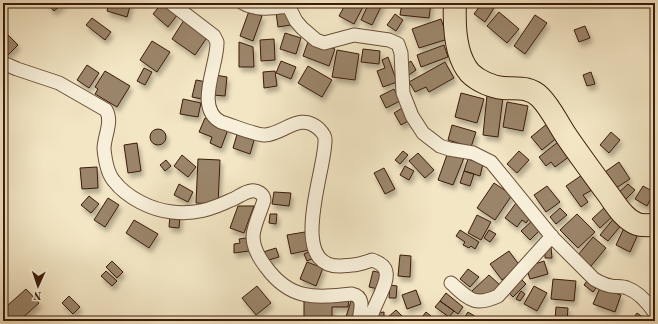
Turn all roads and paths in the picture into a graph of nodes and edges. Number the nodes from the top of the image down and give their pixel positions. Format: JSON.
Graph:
{"nodes":[{"id":1,"x":171,"y":3,"type":"edge"},
{"id":2,"x":243,"y":3,"type":"edge"},
{"id":3,"x":455,"y":3,"type":"edge"},
{"id":4,"x":288,"y":5,"type":"edge"},
{"id":5,"x":3,"y":63,"type":"edge"},
{"id":6,"x":655,"y":225,"type":"edge"},
{"id":7,"x":552,"y":236,"type":"junction"},
{"id":8,"x":451,"y":283,"type":"dead end"},
{"id":9,"x":655,"y":313,"type":"edge"},
{"id":10,"x":359,"y":321,"type":"edge"},
{"id":11,"x":370,"y":321,"type":"edge"}],
"edges":[{"from":1,"to":11,"type":"street"},
{"from":2,"to":4,"type":"street"},
{"from":3,"to":6,"type":"highway"},
{"from":4,"to":7,"type":"street"},
{"from":5,"to":10,"type":"street"},
{"from":7,"to":8,"type":"street"},
{"from":7,"to":9,"type":"street"}]}
